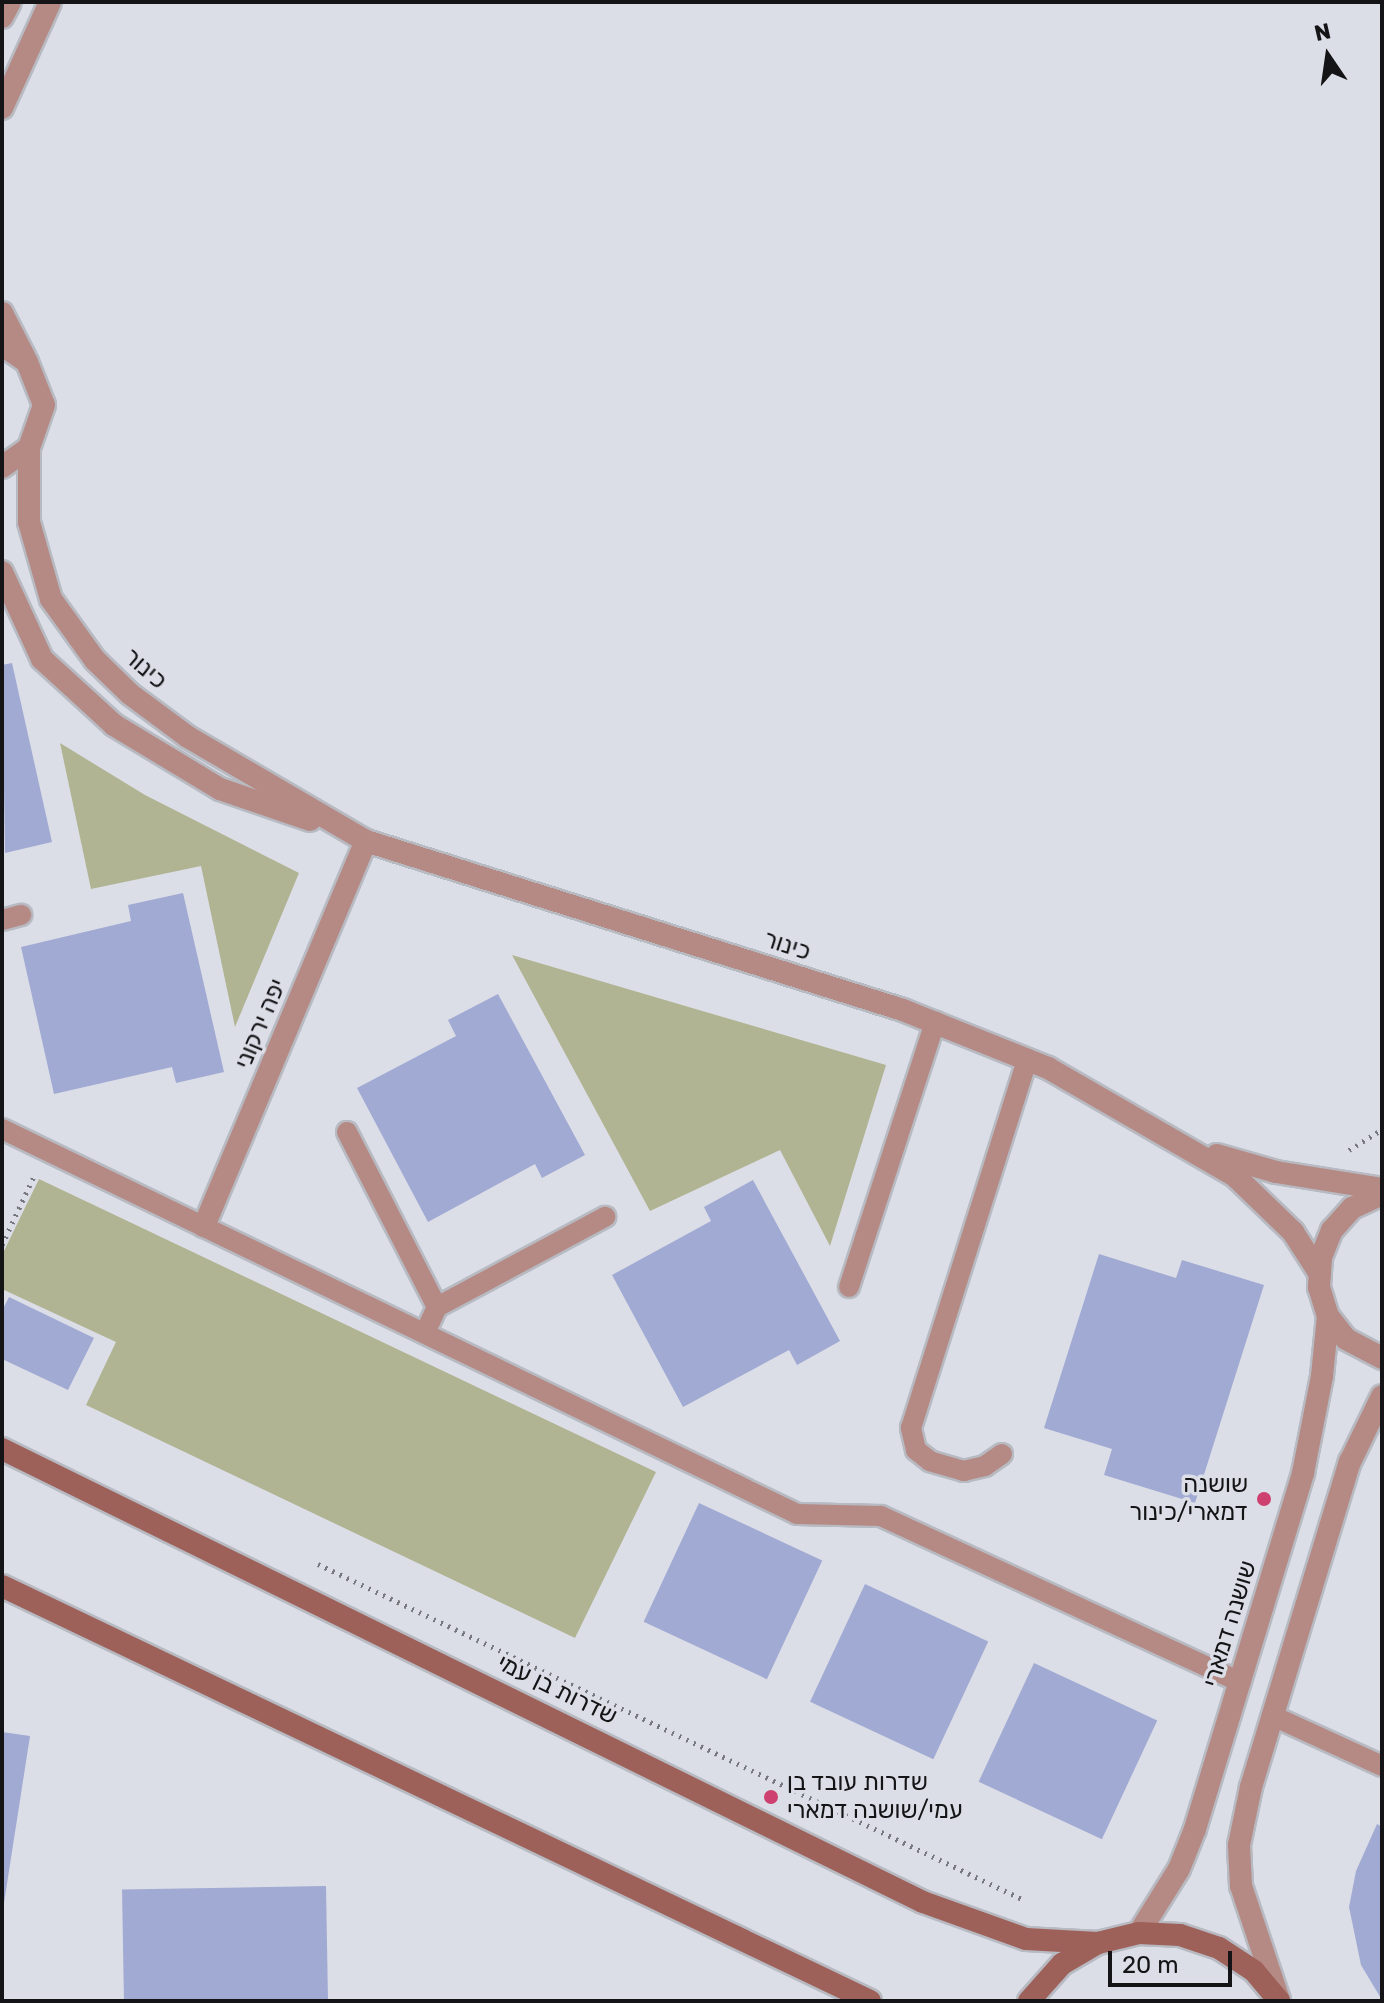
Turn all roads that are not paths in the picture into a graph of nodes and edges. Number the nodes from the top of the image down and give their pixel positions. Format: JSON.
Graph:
{"nodes":[{"id":1,"x":10,"y":2,"type":"edge"},
{"id":2,"x":50,"y":2,"type":"edge"},
{"id":3,"x":2,"y":17,"type":"edge"},
{"id":4,"x":2,"y":108,"type":"edge"},
{"id":5,"x":2,"y":313,"type":"edge"},
{"id":6,"x":2,"y":345,"type":"edge"},
{"id":7,"x":27,"y":362,"type":"junction"},
{"id":8,"x":29,"y":448,"type":"junction"},
{"id":9,"x":2,"y":467,"type":"edge"},
{"id":10,"x":2,"y":572,"type":"edge"},
{"id":11,"x":361,"y":839,"type":"junction"},
{"id":12,"x":935,"y":1022,"type":"junction"},
{"id":13,"x":1027,"y":1059,"type":"junction"},
{"id":14,"x":2,"y":1129,"type":"edge"},
{"id":15,"x":347,"y":1132,"type":"dead end"},
{"id":16,"x":1185,"y":1144,"type":"junction"},
{"id":17,"x":1382,"y":1191,"type":"edge"},
{"id":18,"x":605,"y":1217,"type":"dead end"},
{"id":19,"x":204,"y":1226,"type":"junction"},
{"id":20,"x":1320,"y":1274,"type":"junction"},
{"id":21,"x":849,"y":1287,"type":"dead end"},
{"id":22,"x":437,"y":1307,"type":"junction"},
{"id":23,"x":1328,"y":1316,"type":"junction"},
{"id":24,"x":425,"y":1333,"type":"junction"},
{"id":25,"x":1382,"y":1358,"type":"edge"},
{"id":26,"x":1382,"y":1396,"type":"edge"},
{"id":27,"x":2,"y":1449,"type":"edge"},
{"id":28,"x":1002,"y":1454,"type":"dead end"},
{"id":29,"x":2,"y":1586,"type":"edge"},
{"id":30,"x":1240,"y":1682,"type":"junction"},
{"id":31,"x":1273,"y":1716,"type":"junction"},
{"id":32,"x":1382,"y":1766,"type":"edge"},
{"id":33,"x":1139,"y":1933,"type":"junction"},
{"id":34,"x":1098,"y":1943,"type":"junction"},
{"id":35,"x":870,"y":2001,"type":"edge"},
{"id":36,"x":1029,"y":2001,"type":"edge"},
{"id":37,"x":1279,"y":2001,"type":"edge"}],
"edges":[{"from":1,"to":3,"type":"street"},
{"from":2,"to":4,"type":"street"},
{"from":5,"to":7,"type":"street"},
{"from":6,"to":7,"type":"street"},
{"from":7,"to":8,"type":"street","name":"כינור"},
{"from":8,"to":9,"type":"street"},
{"from":8,"to":11,"type":"street","name":"כינור"},
{"from":10,"to":11,"type":"street","name":"כינור"},
{"from":11,"to":12,"type":"street","name":"כינור"},
{"from":11,"to":19,"type":"street","name":"יפה ירקוני"},
{"from":12,"to":13,"type":"street","name":"כינור"},
{"from":12,"to":21,"type":"lane"},
{"from":13,"to":16,"type":"street","name":"כינור"},
{"from":13,"to":28,"type":"lane"},
{"from":14,"to":19,"type":"lane"},
{"from":15,"to":22,"type":"lane"},
{"from":16,"to":17,"type":"street","name":"כינור"},
{"from":16,"to":20,"type":"street","name":"כינור"},
{"from":17,"to":20,"type":"street"},
{"from":18,"to":22,"type":"lane"},
{"from":19,"to":24,"type":"lane"},
{"from":20,"to":23,"type":"street","name":"שושנה דמארי"},
{"from":22,"to":24,"type":"lane"},
{"from":23,"to":25,"type":"street"},
{"from":23,"to":30,"type":"street","name":"שושנה דמארי"},
{"from":24,"to":30,"type":"lane"},
{"from":26,"to":31,"type":"street"},
{"from":27,"to":34,"type":"main road","name":"שדרות בן עמי"},
{"from":29,"to":35,"type":"main road"},
{"from":30,"to":33,"type":"street","name":"שושנה דמארי"},
{"from":31,"to":32,"type":"lane"},
{"from":31,"to":37,"type":"street"},
{"from":33,"to":34,"type":"main road","name":"שדרות בן עמי"},
{"from":33,"to":37,"type":"main road","name":"שדרות בן עמי"},
{"from":34,"to":36,"type":"main road","name":"שדרות בן עמי"}]}
